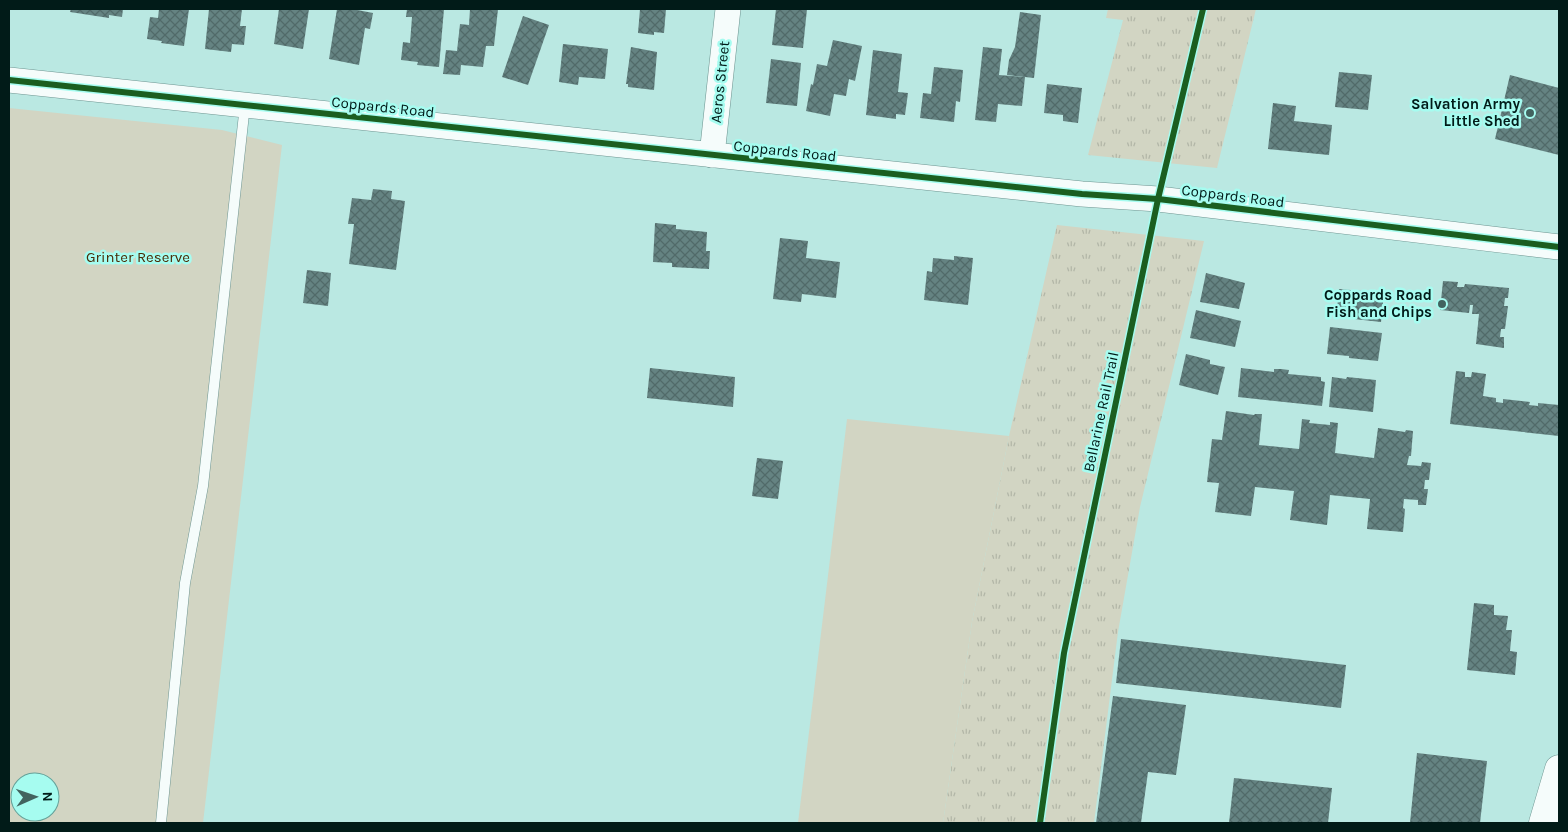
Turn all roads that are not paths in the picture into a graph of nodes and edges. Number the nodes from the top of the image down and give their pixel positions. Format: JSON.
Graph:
{"nodes":[{"id":1,"x":728,"y":9,"type":"edge"},
{"id":2,"x":9,"y":80,"type":"edge"},
{"id":3,"x":245,"y":105,"type":"junction"},
{"id":4,"x":712,"y":155,"type":"junction"},
{"id":5,"x":1559,"y":247,"type":"edge"},
{"id":6,"x":1559,"y":769,"type":"edge"},
{"id":7,"x":161,"y":823,"type":"edge"},
{"id":8,"x":1542,"y":823,"type":"edge"}],
"edges":[{"from":1,"to":4,"type":"street","name":"Aeros Street"},
{"from":2,"to":3,"type":"street","name":"Coppards Road"},
{"from":3,"to":4,"type":"street","name":"Coppards Road"},
{"from":3,"to":7,"type":"lane"},
{"from":4,"to":5,"type":"street","name":"Coppards Road"},
{"from":6,"to":8,"type":"highway"}]}
